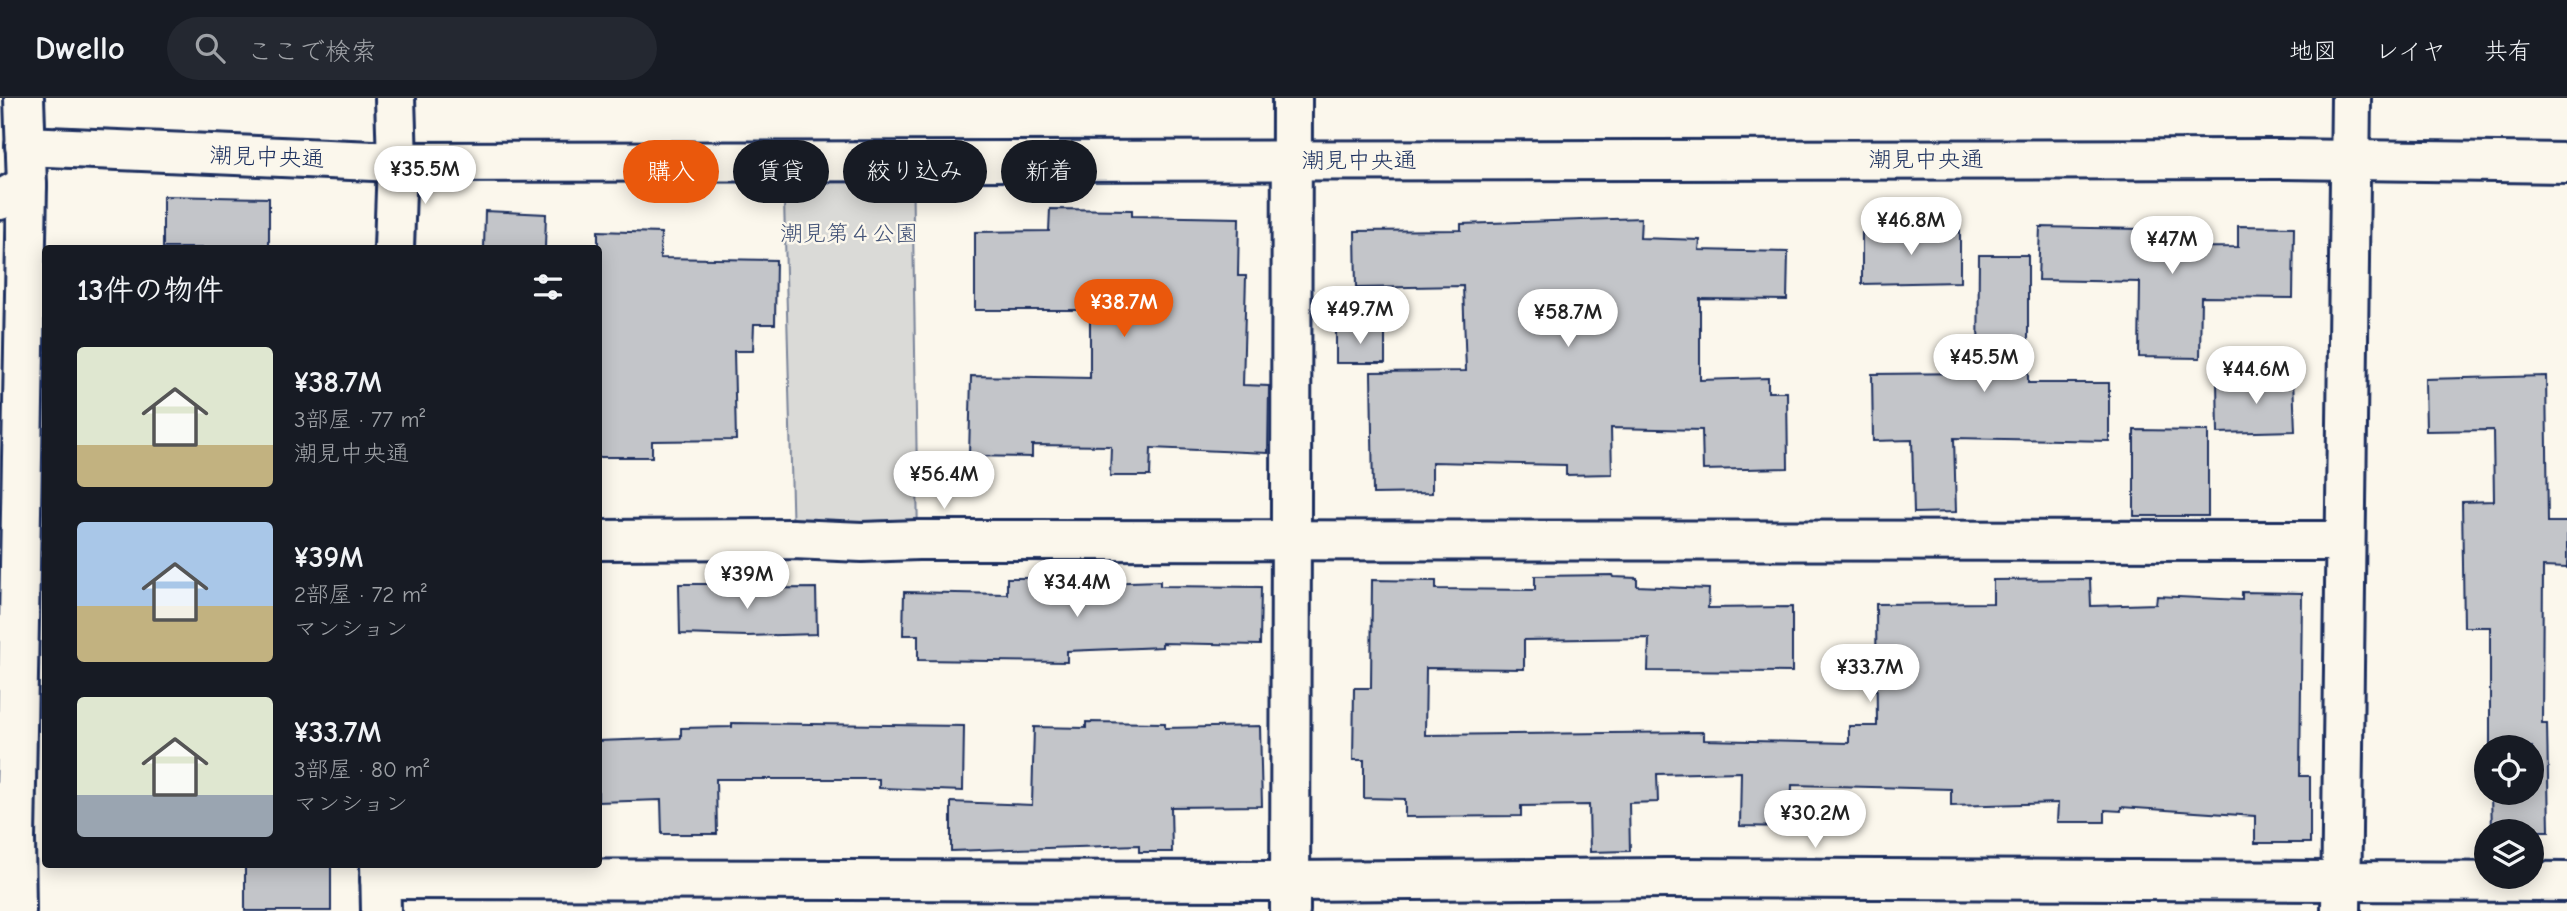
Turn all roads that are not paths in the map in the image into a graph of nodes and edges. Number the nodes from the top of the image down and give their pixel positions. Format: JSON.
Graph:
{"nodes":[{"id":1,"x":24,"y":98,"type":"edge"},
{"id":2,"x":395,"y":98,"type":"edge"},
{"id":3,"x":1292,"y":98,"type":"edge"},
{"id":4,"x":2351,"y":98,"type":"edge"},
{"id":5,"x":25,"y":146,"type":"junction"},
{"id":6,"x":2351,"y":159,"type":"junction"},
{"id":7,"x":1292,"y":160,"type":"junction"},
{"id":8,"x":397,"y":162,"type":"junction"},
{"id":9,"x":2567,"y":163,"type":"edge"},
{"id":10,"x":13,"y":193,"type":"edge"},
{"id":11,"x":394,"y":245,"type":"edge"},
{"id":12,"x":11,"y":523,"type":"edge"},
{"id":13,"x":602,"y":540,"type":"edge"},
{"id":14,"x":1290,"y":541,"type":"junction"},
{"id":15,"x":2345,"y":541,"type":"junction"},
{"id":16,"x":8,"y":844,"type":"edge"},
{"id":17,"x":2567,"y":882,"type":"edge"},
{"id":18,"x":380,"y":885,"type":"edge"},
{"id":19,"x":1289,"y":896,"type":"edge"},
{"id":20,"x":2342,"y":896,"type":"edge"},
{"id":21,"x":16,"y":911,"type":"edge"}],
"edges":[{"from":1,"to":5,"type":"street"},
{"from":2,"to":8,"type":"street"},
{"from":3,"to":7,"type":"street"},
{"from":4,"to":6,"type":"street"},
{"from":5,"to":8,"type":"street","name":"潮見中央通"},
{"from":5,"to":10,"type":"street"},
{"from":6,"to":7,"type":"street","name":"潮見中央通"},
{"from":6,"to":9,"type":"street","name":"潮見中央通"},
{"from":6,"to":15,"type":"street"},
{"from":7,"to":8,"type":"street","name":"潮見中央通"},
{"from":7,"to":14,"type":"street"},
{"from":8,"to":11,"type":"street"},
{"from":10,"to":12,"type":"street"},
{"from":12,"to":16,"type":"street"},
{"from":13,"to":14,"type":"street"},
{"from":14,"to":15,"type":"street"},
{"from":14,"to":19,"type":"street"},
{"from":15,"to":20,"type":"street"},
{"from":16,"to":21,"type":"street"},
{"from":17,"to":20,"type":"street"},
{"from":18,"to":19,"type":"street"},
{"from":19,"to":20,"type":"street"}]}
